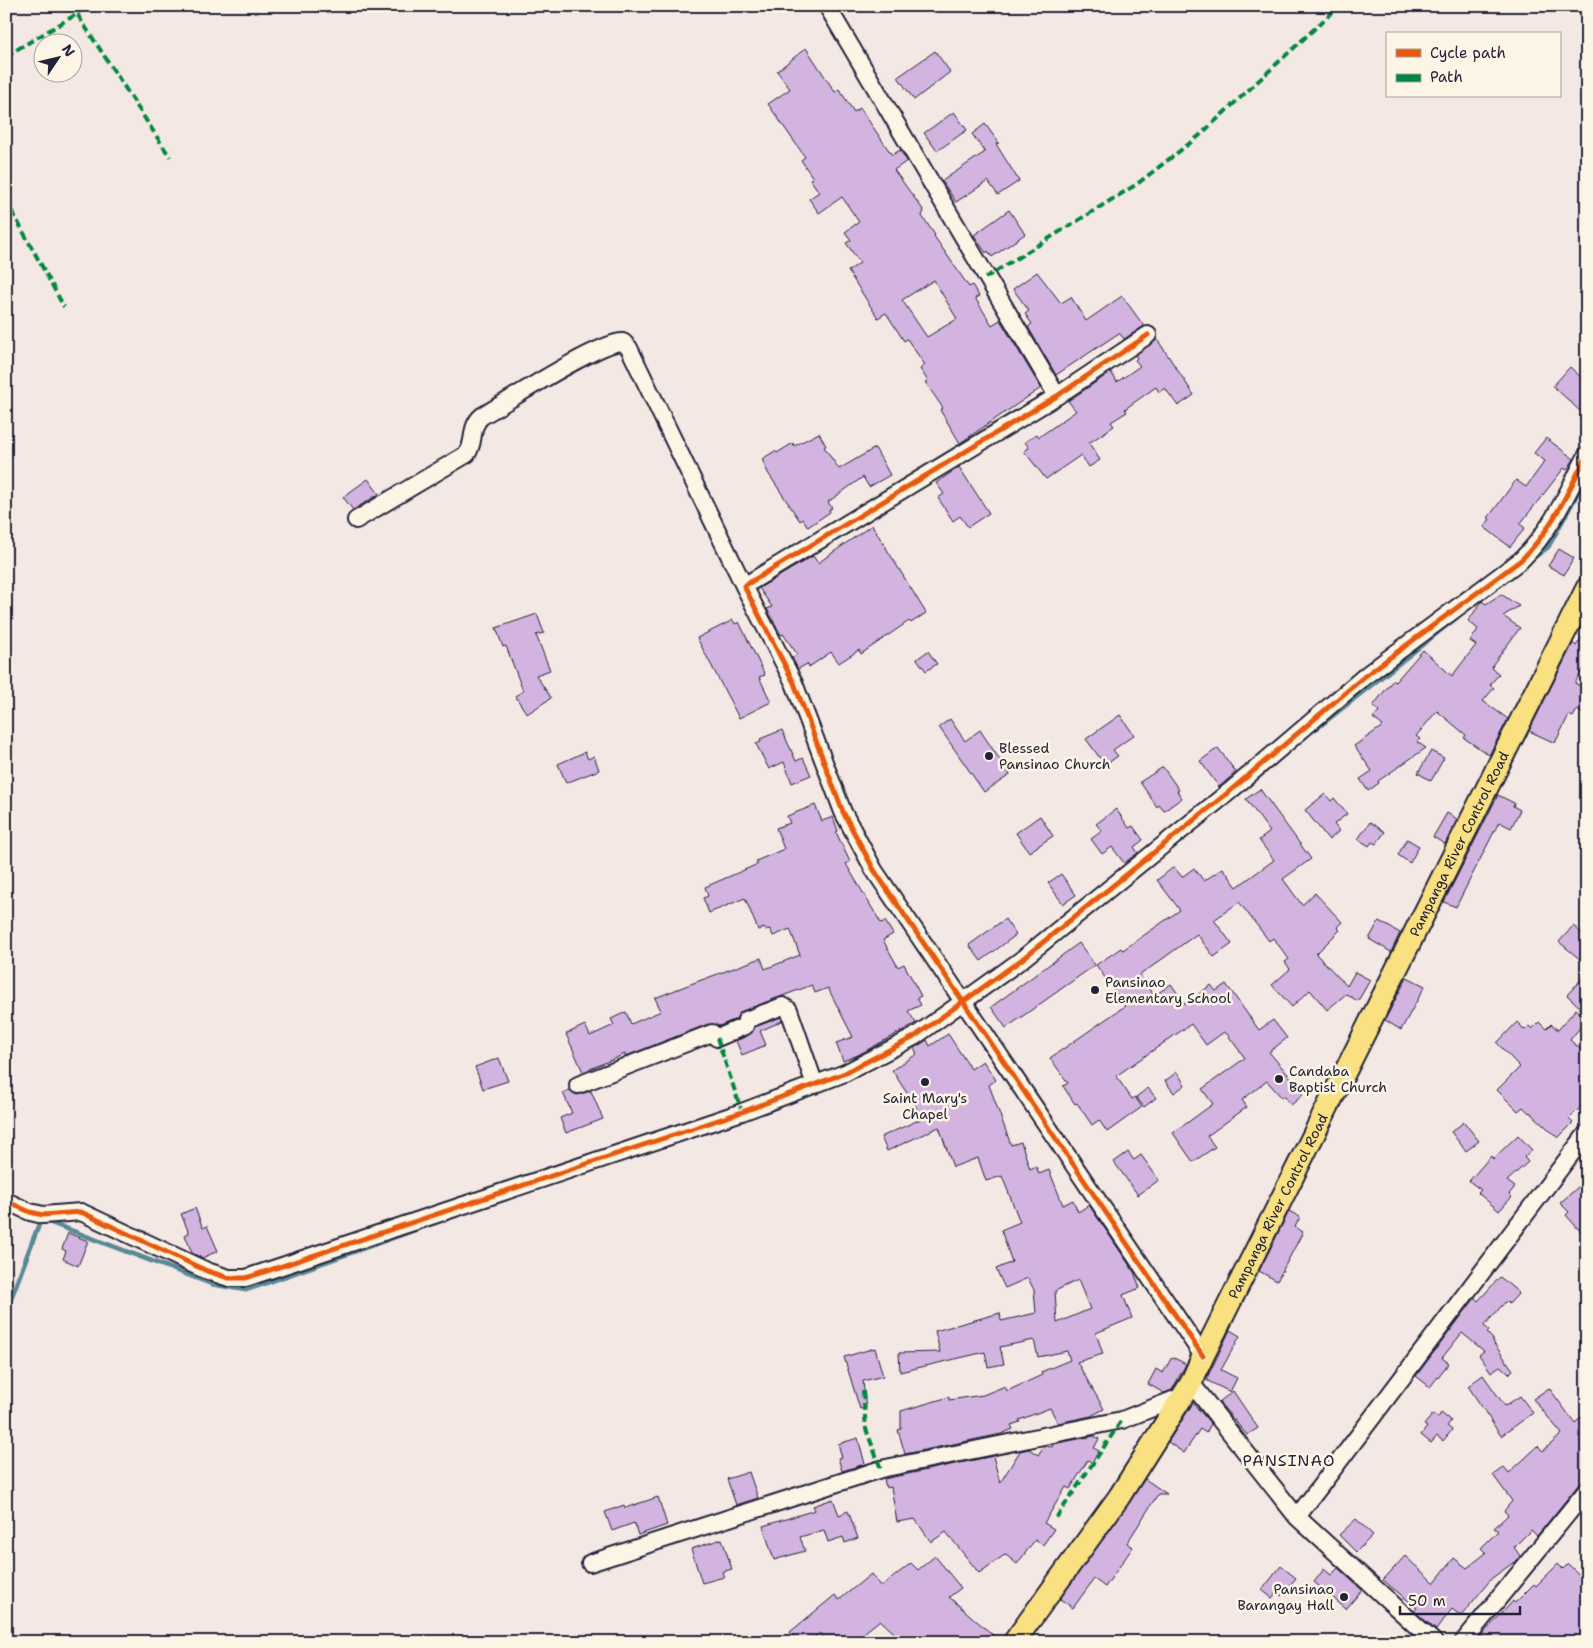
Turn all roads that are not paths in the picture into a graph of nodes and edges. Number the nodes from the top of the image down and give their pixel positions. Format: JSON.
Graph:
{"nodes":[{"id":1,"x":827,"y":6,"type":"edge"},
{"id":2,"x":1148,"y":335,"type":"dead end"},
{"id":3,"x":1057,"y":396,"type":"junction"},
{"id":4,"x":1587,"y":455,"type":"edge"},
{"id":5,"x":356,"y":520,"type":"dead end"},
{"id":6,"x":744,"y":586,"type":"junction"},
{"id":7,"x":1587,"y":588,"type":"edge"},
{"id":8,"x":963,"y":1002,"type":"junction"},
{"id":9,"x":578,"y":1085,"type":"dead end"},
{"id":10,"x":815,"y":1085,"type":"junction"},
{"id":11,"x":1587,"y":1133,"type":"edge"},
{"id":12,"x":6,"y":1200,"type":"edge"},
{"id":13,"x":1203,"y":1356,"type":"junction"},
{"id":14,"x":1187,"y":1390,"type":"junction"},
{"id":15,"x":1587,"y":1490,"type":"edge"},
{"id":16,"x":1297,"y":1517,"type":"junction"},
{"id":17,"x":590,"y":1564,"type":"dead end"},
{"id":18,"x":1014,"y":1642,"type":"edge"},
{"id":19,"x":1434,"y":1642,"type":"edge"},
{"id":20,"x":1463,"y":1642,"type":"edge"}],
"edges":[{"from":1,"to":3,"type":"street"},
{"from":2,"to":3,"type":"street"},
{"from":3,"to":6,"type":"street"},
{"from":4,"to":8,"type":"street"},
{"from":5,"to":6,"type":"street"},
{"from":6,"to":8,"type":"street"},
{"from":7,"to":13,"type":"main road","name":"Pampanga River Control Road"},
{"from":8,"to":10,"type":"street"},
{"from":8,"to":13,"type":"street"},
{"from":9,"to":10,"type":"street"},
{"from":10,"to":12,"type":"street"},
{"from":11,"to":16,"type":"street"},
{"from":13,"to":14,"type":"main road","name":"Pampanga River Control Road"},
{"from":14,"to":16,"type":"street"},
{"from":14,"to":17,"type":"street"},
{"from":14,"to":18,"type":"main road","name":"Pampanga River Control Road"},
{"from":15,"to":20,"type":"street"},
{"from":16,"to":19,"type":"street"}]}
